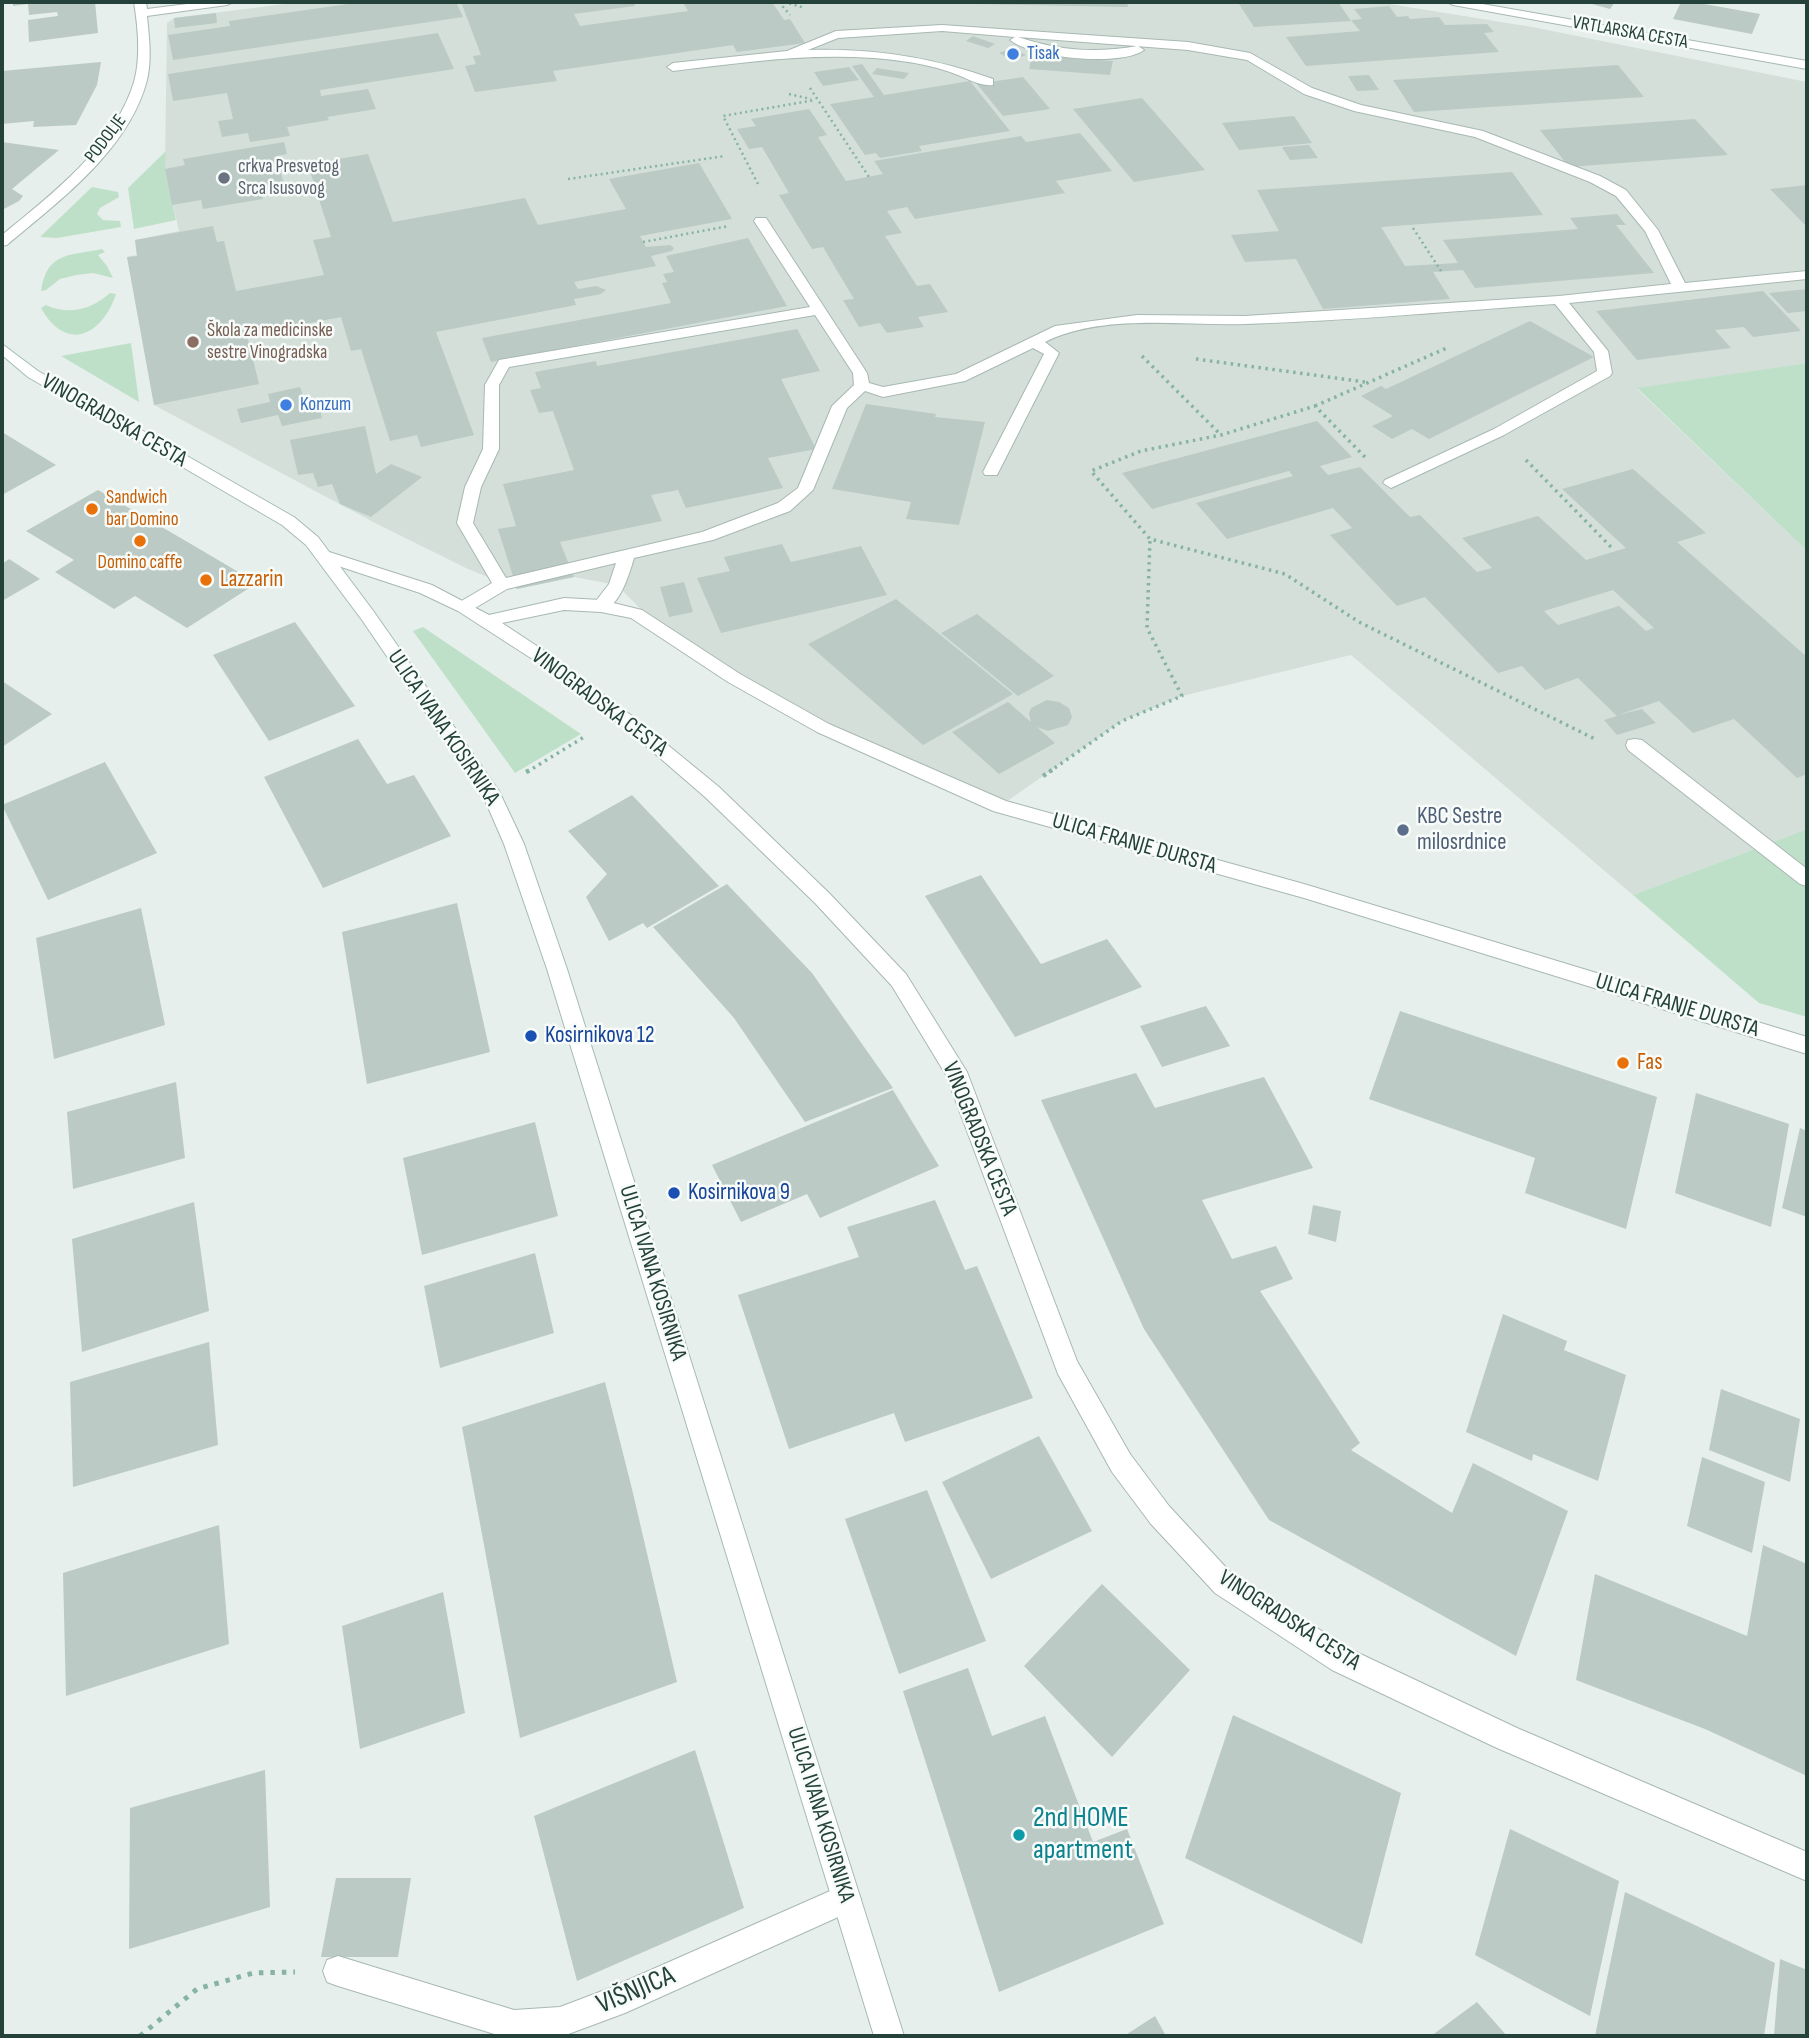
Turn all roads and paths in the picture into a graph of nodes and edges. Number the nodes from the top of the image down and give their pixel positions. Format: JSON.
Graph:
{"nodes":[{"id":1,"x":227,"y":2,"type":"edge"},
{"id":2,"x":1453,"y":2,"type":"edge"},
{"id":3,"x":141,"y":8,"type":"edge"},
{"id":4,"x":792,"y":53,"type":"junction"},
{"id":5,"x":1807,"y":65,"type":"edge"},
{"id":6,"x":673,"y":68,"type":"dead end"},
{"id":7,"x":989,"y":82,"type":"dead end"},
{"id":8,"x":815,"y":100,"type":"junction"},
{"id":9,"x":725,"y":156,"type":"dead end"},
{"id":10,"x":869,"y":177,"type":"dead end"},
{"id":11,"x":568,"y":179,"type":"dead end"},
{"id":12,"x":761,"y":221,"type":"dead end"},
{"id":13,"x":721,"y":228,"type":"dead end"},
{"id":14,"x":1413,"y":228,"type":"dead end"},
{"id":15,"x":770,"y":238,"type":"junction"},
{"id":16,"x":643,"y":242,"type":"dead end"},
{"id":17,"x":2,"y":243,"type":"edge"},
{"id":18,"x":1807,"y":275,"type":"edge"},
{"id":19,"x":1680,"y":288,"type":"junction"},
{"id":20,"x":1559,"y":300,"type":"junction"},
{"id":21,"x":1463,"y":306,"type":"junction"},
{"id":22,"x":819,"y":310,"type":"junction"},
{"id":23,"x":1033,"y":341,"type":"junction"},
{"id":24,"x":1450,"y":346,"type":"dead end"},
{"id":25,"x":2,"y":348,"type":"edge"},
{"id":26,"x":1151,"y":353,"type":"dead end"},
{"id":27,"x":1191,"y":359,"type":"dead end"},
{"id":28,"x":861,"y":380,"type":"junction"},
{"id":29,"x":1365,"y":382,"type":"junction"},
{"id":30,"x":1315,"y":406,"type":"junction"},
{"id":31,"x":1499,"y":432,"type":"junction"},
{"id":32,"x":1221,"y":435,"type":"junction"},
{"id":33,"x":991,"y":472,"type":"dead end"},
{"id":34,"x":1391,"y":483,"type":"joint"},
{"id":35,"x":1150,"y":539,"type":"junction"},
{"id":36,"x":1611,"y":547,"type":"dead end"},
{"id":37,"x":323,"y":555,"type":"junction"},
{"id":38,"x":627,"y":556,"type":"junction"},
{"id":39,"x":501,"y":585,"type":"junction"},
{"id":40,"x":601,"y":606,"type":"junction"},
{"id":41,"x":464,"y":607,"type":"junction"},
{"id":42,"x":487,"y":621,"type":"junction"},
{"id":43,"x":594,"y":731,"type":"dead end"},
{"id":44,"x":1636,"y":745,"type":"joint"},
{"id":45,"x":517,"y":777,"type":"dead end"},
{"id":46,"x":1000,"y":806,"type":"junction"},
{"id":47,"x":1807,"y":879,"type":"edge"},
{"id":48,"x":1807,"y":1045,"type":"edge"},
{"id":49,"x":1807,"y":1867,"type":"edge"},
{"id":50,"x":846,"y":1899,"type":"junction"},
{"id":51,"x":338,"y":1971,"type":"joint"},
{"id":52,"x":140,"y":2036,"type":"edge"},
{"id":53,"x":889,"y":2036,"type":"edge"}],
"edges":[{"from":1,"to":3,"type":"street"},
{"from":2,"to":5,"type":"street","name":"VRTLARSKA CESTA"},
{"from":3,"to":17,"type":"street","name":"PODOLJE"},
{"from":4,"to":6,"type":"street"},
{"from":4,"to":7,"type":"street"},
{"from":4,"to":8,"type":"path"},
{"from":4,"to":19,"type":"street"},
{"from":8,"to":10,"type":"path"},
{"from":8,"to":15,"type":"path"},
{"from":9,"to":11,"type":"path"},
{"from":12,"to":15,"type":"street"},
{"from":13,"to":16,"type":"path"},
{"from":14,"to":21,"type":"path"},
{"from":15,"to":22,"type":"street"},
{"from":18,"to":19,"type":"street"},
{"from":19,"to":20,"type":"street"},
{"from":20,"to":21,"type":"street"},
{"from":20,"to":31,"type":"street"},
{"from":21,"to":23,"type":"street"},
{"from":22,"to":28,"type":"street"},
{"from":22,"to":39,"type":"street"},
{"from":23,"to":28,"type":"street"},
{"from":23,"to":33,"type":"street"},
{"from":24,"to":29,"type":"path"},
{"from":25,"to":37,"type":"street","name":"VINOGRADSKA CESTA"},
{"from":26,"to":32,"type":"path"},
{"from":27,"to":29,"type":"path"},
{"from":28,"to":38,"type":"street"},
{"from":29,"to":30,"type":"path"},
{"from":30,"to":32,"type":"path"},
{"from":30,"to":34,"type":"path"},
{"from":31,"to":34,"type":"street"},
{"from":31,"to":36,"type":"path"},
{"from":32,"to":35,"type":"path"},
{"from":35,"to":44,"type":"path"},
{"from":35,"to":46,"type":"path"},
{"from":37,"to":41,"type":"street","name":"VINOGRADSKA CESTA"},
{"from":37,"to":50,"type":"street","name":"ULICA IVANA KOSIRNIKA"},
{"from":38,"to":39,"type":"street"},
{"from":38,"to":40,"type":"street"},
{"from":39,"to":41,"type":"street"},
{"from":40,"to":42,"type":"street","name":"ULICA FRANJE DURSTA"},
{"from":40,"to":46,"type":"street","name":"ULICA FRANJE DURSTA"},
{"from":41,"to":42,"type":"street","name":"VINOGRADSKA CESTA"},
{"from":42,"to":49,"type":"street","name":"VINOGRADSKA CESTA"},
{"from":43,"to":45,"type":"path"},
{"from":44,"to":47,"type":"street"},
{"from":46,"to":48,"type":"street","name":"ULICA FRANJE DURSTA"},
{"from":50,"to":51,"type":"street","name":"VIŠNJICA"},
{"from":50,"to":53,"type":"street","name":"ULICA IVANA KOSIRNIKA"},
{"from":51,"to":52,"type":"path"}]}
